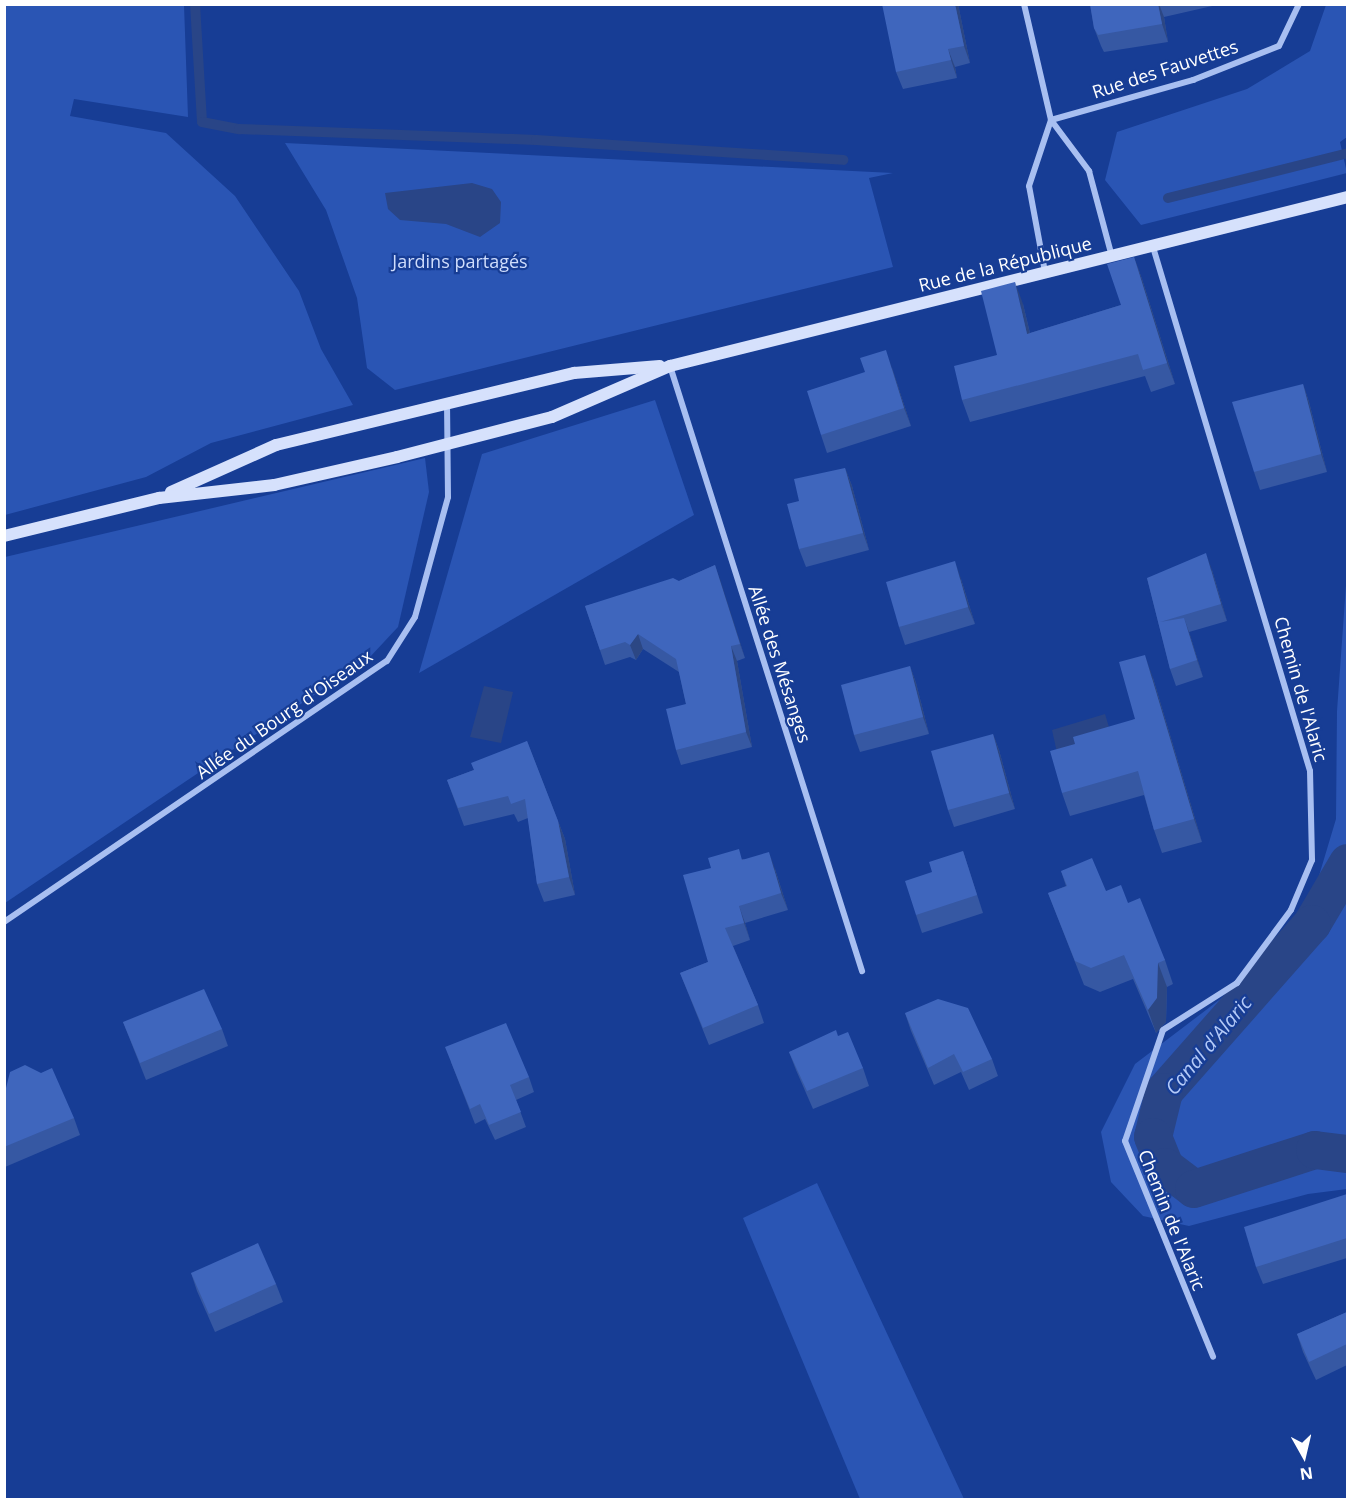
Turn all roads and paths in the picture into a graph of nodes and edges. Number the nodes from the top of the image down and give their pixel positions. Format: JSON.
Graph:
{"nodes":[{"id":1,"x":1024,"y":4,"type":"edge"},
{"id":2,"x":1299,"y":4,"type":"edge"},
{"id":3,"x":1051,"y":120,"type":"junction"},
{"id":4,"x":1347,"y":197,"type":"edge"},
{"id":5,"x":1153,"y":247,"type":"junction"},
{"id":6,"x":1112,"y":257,"type":"junction"},
{"id":7,"x":1045,"y":273,"type":"junction"},
{"id":8,"x":670,"y":366,"type":"junction"},
{"id":9,"x":447,"y":404,"type":"junction"},
{"id":10,"x":451,"y":442,"type":"junction"},
{"id":11,"x":159,"y":498,"type":"junction"},
{"id":12,"x":4,"y":536,"type":"edge"},
{"id":13,"x":4,"y":922,"type":"edge"},
{"id":14,"x":862,"y":971,"type":"dead end"},
{"id":15,"x":1213,"y":1357,"type":"dead end"}],
"edges":[{"from":1,"to":3,"type":"street"},
{"from":2,"to":3,"type":"street","name":"Rue des Fauvettes"},
{"from":3,"to":6,"type":"street"},
{"from":3,"to":7,"type":"street"},
{"from":4,"to":5,"type":"street","name":"Rue de la République"},
{"from":5,"to":6,"type":"street","name":"Rue de la République"},
{"from":5,"to":15,"type":"street","name":"Chemin de l'Alaric"},
{"from":6,"to":7,"type":"street","name":"Rue de la République"},
{"from":7,"to":8,"type":"street","name":"Rue de la République"},
{"from":8,"to":9,"type":"street"},
{"from":8,"to":10,"type":"street"},
{"from":8,"to":14,"type":"street","name":"Allée des Mésanges"},
{"from":9,"to":10,"type":"street","name":"Allée du Bourg d'Oiseaux"},
{"from":9,"to":11,"type":"street"},
{"from":10,"to":11,"type":"street"},
{"from":10,"to":13,"type":"street","name":"Allée du Bourg d'Oiseaux"},
{"from":11,"to":12,"type":"street"}]}
